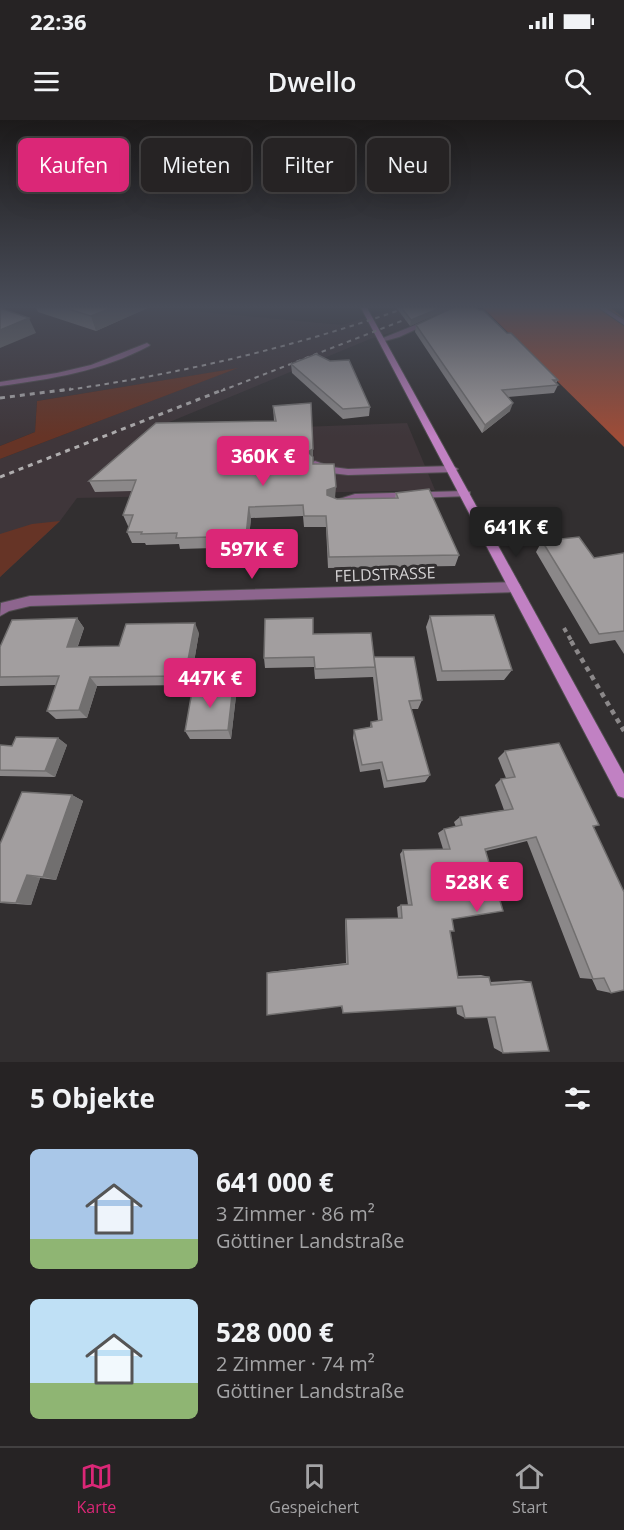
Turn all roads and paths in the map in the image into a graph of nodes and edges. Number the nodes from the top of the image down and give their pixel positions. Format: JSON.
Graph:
{"nodes":[{"id":1,"x":138,"y":350,"type":"edge"},
{"id":2,"x":387,"y":350,"type":"edge"},
{"id":3,"x":0,"y":384,"type":"edge"},
{"id":4,"x":315,"y":464,"type":"edge"},
{"id":5,"x":453,"y":470,"type":"junction"},
{"id":6,"x":466,"y":494,"type":"junction"},
{"id":7,"x":333,"y":504,"type":"edge"},
{"id":8,"x":515,"y":587,"type":"junction"},
{"id":9,"x":2,"y":608,"type":"edge"},
{"id":10,"x":624,"y":790,"type":"edge"}],
"edges":[{"from":1,"to":3,"type":"street"},
{"from":2,"to":5,"type":"street"},
{"from":4,"to":5,"type":"street"},
{"from":5,"to":6,"type":"street"},
{"from":6,"to":7,"type":"street"},
{"from":6,"to":8,"type":"street"},
{"from":8,"to":9,"type":"street","name":"FELDSTRASSE"},
{"from":8,"to":10,"type":"street"}]}
